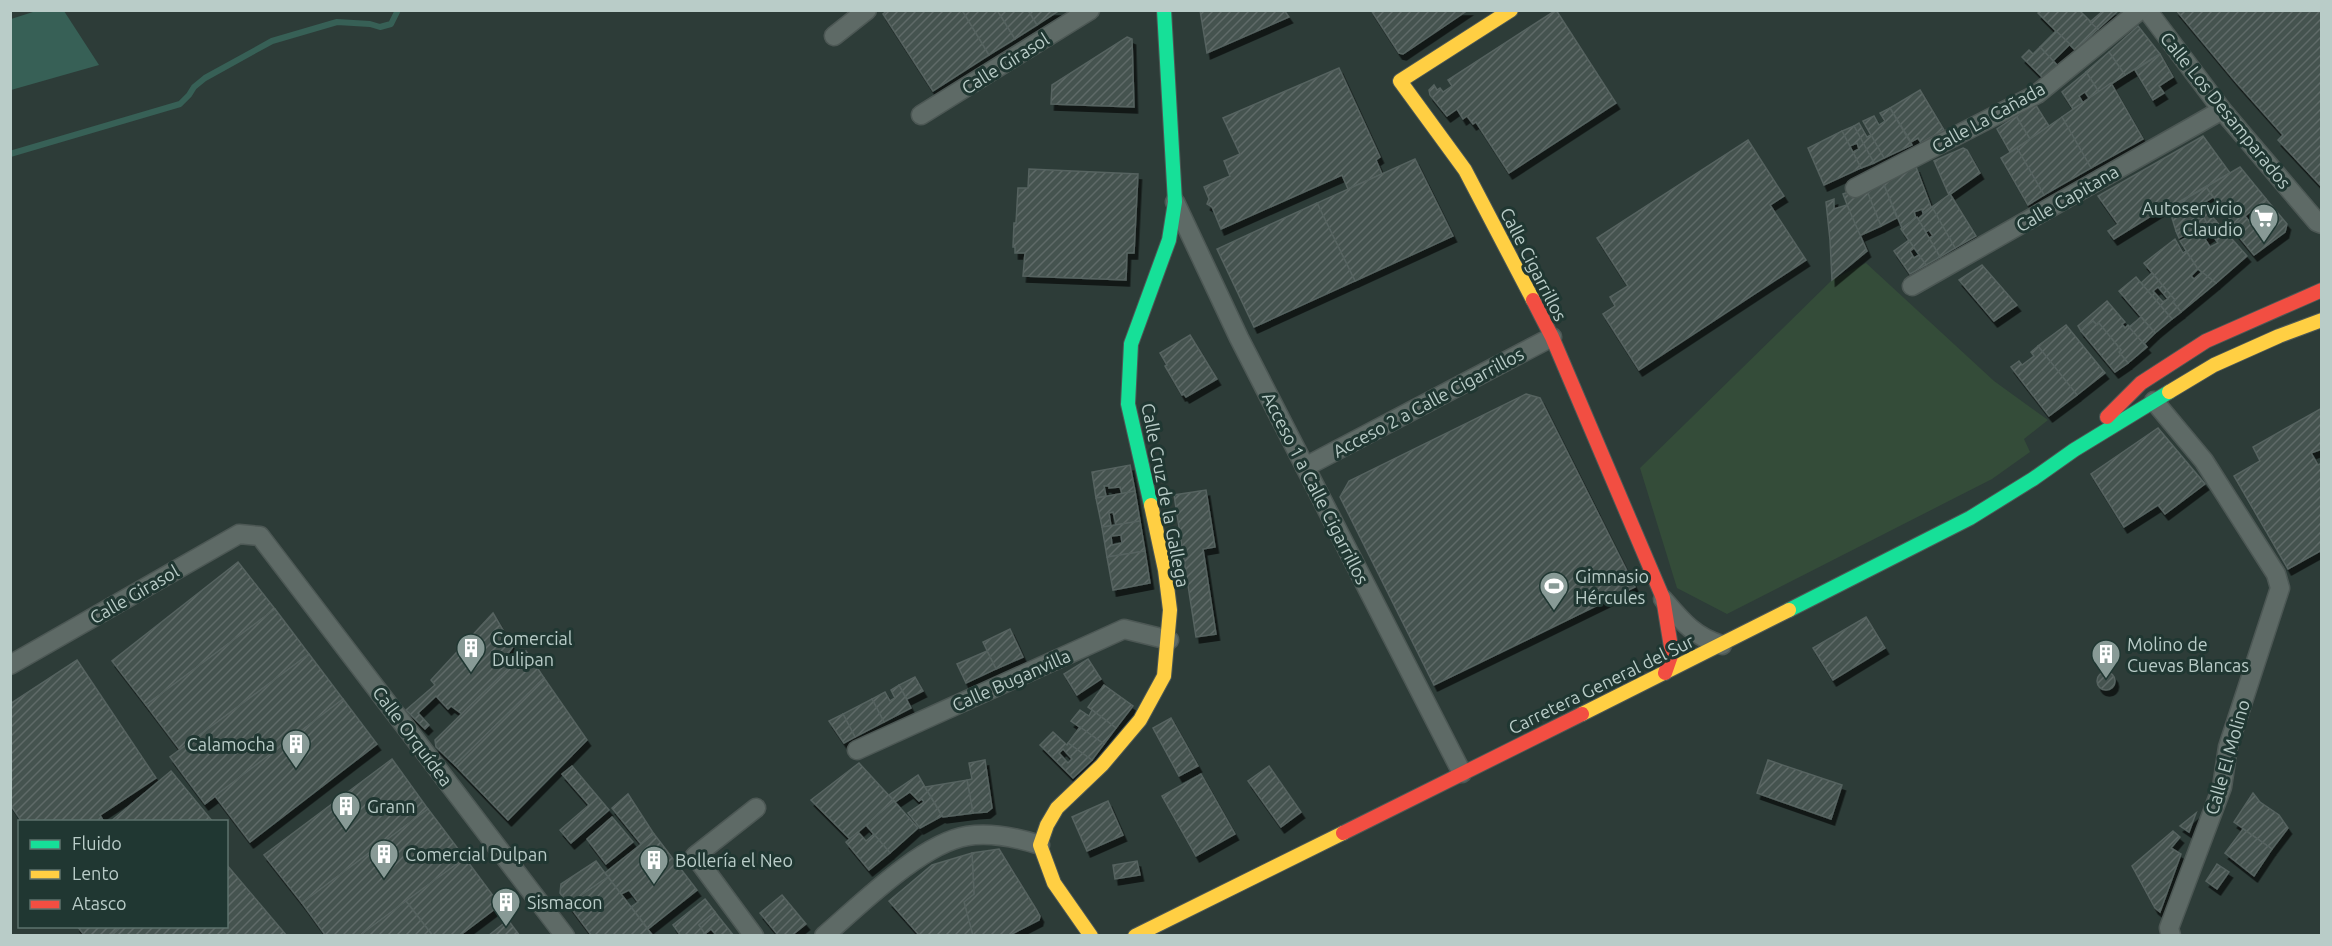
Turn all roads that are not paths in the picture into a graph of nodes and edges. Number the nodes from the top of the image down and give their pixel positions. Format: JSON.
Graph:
{"nodes":[{"id":1,"x":867,"y":10,"type":"edge"},
{"id":2,"x":1089,"y":10,"type":"edge"},
{"id":3,"x":1164,"y":10,"type":"edge"},
{"id":4,"x":1511,"y":10,"type":"edge"},
{"id":5,"x":2140,"y":10,"type":"edge"},
{"id":6,"x":2147,"y":10,"type":"edge"},
{"id":7,"x":834,"y":36,"type":"dead end"},
{"id":8,"x":2222,"y":110,"type":"junction"},
{"id":9,"x":921,"y":115,"type":"dead end"},
{"id":10,"x":1855,"y":188,"type":"dead end"},
{"id":11,"x":1175,"y":202,"type":"junction"},
{"id":12,"x":2314,"y":209,"type":"edge"},
{"id":13,"x":2322,"y":224,"type":"edge"},
{"id":14,"x":1912,"y":286,"type":"dead end"},
{"id":15,"x":2322,"y":290,"type":"edge"},
{"id":16,"x":2322,"y":320,"type":"edge"},
{"id":17,"x":1552,"y":337,"type":"junction"},
{"id":18,"x":2154,"y":401,"type":"junction"},
{"id":19,"x":2074,"y":450,"type":"junction"},
{"id":20,"x":1305,"y":467,"type":"junction"},
{"id":21,"x":260,"y":536,"type":"joint"},
{"id":22,"x":1663,"y":598,"type":"junction"},
{"id":23,"x":1168,"y":640,"type":"junction"},
{"id":24,"x":1722,"y":645,"type":"junction"},
{"id":25,"x":10,"y":665,"type":"edge"},
{"id":26,"x":1665,"y":673,"type":"junction"},
{"id":27,"x":856,"y":750,"type":"dead end"},
{"id":28,"x":1462,"y":772,"type":"junction"},
{"id":29,"x":756,"y":808,"type":"dead end"},
{"id":30,"x":1040,"y":845,"type":"junction"},
{"id":31,"x":565,"y":936,"type":"edge"},
{"id":32,"x":754,"y":936,"type":"edge"},
{"id":33,"x":824,"y":936,"type":"edge"},
{"id":34,"x":1091,"y":936,"type":"edge"},
{"id":35,"x":1135,"y":936,"type":"edge"},
{"id":36,"x":2171,"y":936,"type":"edge"}],
"edges":[{"from":1,"to":7,"type":"street"},
{"from":2,"to":9,"type":"street","name":"Calle Girasol"},
{"from":3,"to":11,"type":"street","name":"Calle Cruz de la Gallega"},
{"from":4,"to":17,"type":"street","name":"Calle Cigarrillos"},
{"from":5,"to":10,"type":"street","name":"Calle La Cañada"},
{"from":6,"to":8,"type":"street","name":"Calle Los Desamparados"},
{"from":8,"to":12,"type":"street","name":"Calle Los Desamparados"},
{"from":8,"to":14,"type":"street","name":"Calle Capitana"},
{"from":11,"to":20,"type":"street","name":"Acceso 1 a Calle Cigarrillos"},
{"from":11,"to":23,"type":"street","name":"Calle Cruz de la Gallega"},
{"from":12,"to":13,"type":"street","name":"Calle Los Desamparados"},
{"from":15,"to":19,"type":"street","name":"Carretera General del Sur"},
{"from":16,"to":18,"type":"street","name":"Carretera General del Sur"},
{"from":17,"to":20,"type":"street","name":"Acceso 2 a Calle Cigarrillos"},
{"from":17,"to":22,"type":"street","name":"Calle Cigarrillos"},
{"from":18,"to":19,"type":"street","name":"Carretera General del Sur"},
{"from":18,"to":36,"type":"street","name":"Calle El Molino"},
{"from":19,"to":24,"type":"street","name":"Carretera General del Sur"},
{"from":20,"to":28,"type":"street","name":"Acceso 1 a Calle Cigarrillos"},
{"from":21,"to":25,"type":"street","name":"Calle Girasol"},
{"from":21,"to":31,"type":"street","name":"Calle Orquídea"},
{"from":22,"to":24,"type":"street"},
{"from":22,"to":26,"type":"street","name":"Calle Cigarrillos"},
{"from":23,"to":27,"type":"street","name":"Calle Buganvilla"},
{"from":23,"to":30,"type":"street","name":"Calle Cruz de la Gallega"},
{"from":24,"to":26,"type":"street","name":"Carretera General del Sur"},
{"from":26,"to":28,"type":"street","name":"Carretera General del Sur"},
{"from":28,"to":35,"type":"street","name":"Carretera General del Sur"},
{"from":29,"to":32,"type":"street"},
{"from":30,"to":33,"type":"street"},
{"from":30,"to":34,"type":"street"}]}
